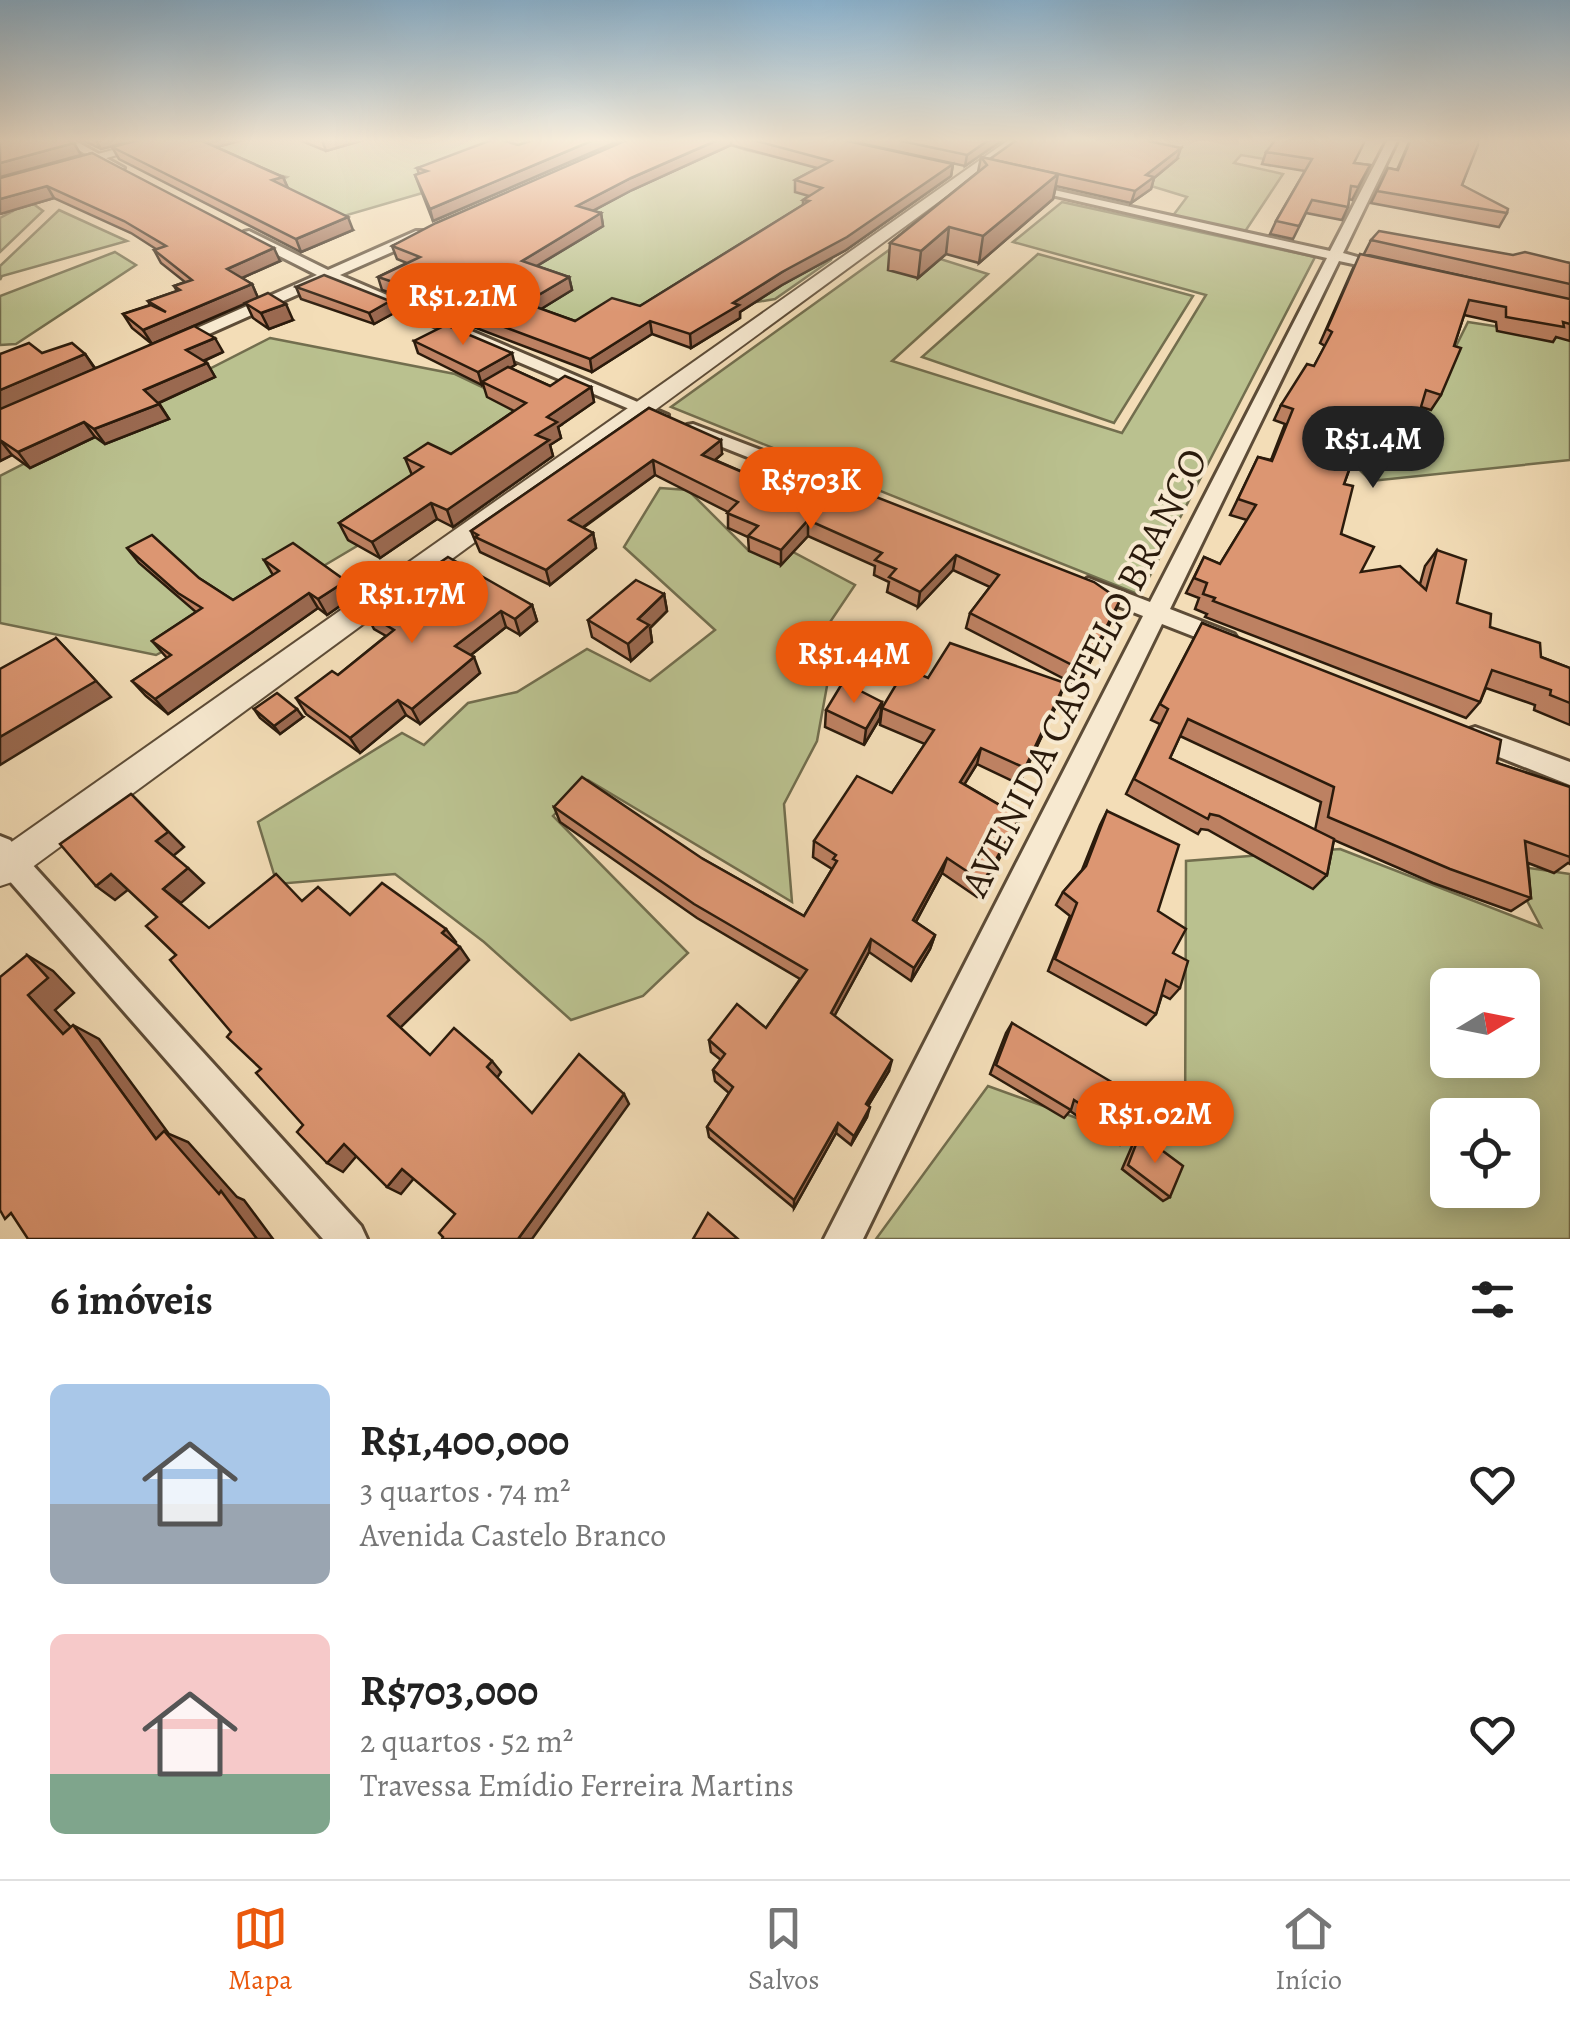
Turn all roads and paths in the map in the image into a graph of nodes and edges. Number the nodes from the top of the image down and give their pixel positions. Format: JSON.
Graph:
{"nodes":[{"id":1,"x":940,"y":197,"type":"edge"},
{"id":2,"x":1067,"y":197,"type":"edge"},
{"id":3,"x":1365,"y":197,"type":"edge"},
{"id":4,"x":239,"y":230,"type":"edge"},
{"id":5,"x":432,"y":230,"type":"edge"},
{"id":6,"x":1336,"y":256,"type":"junction"},
{"id":7,"x":1408,"y":272,"type":"edge"},
{"id":8,"x":328,"y":275,"type":"junction"},
{"id":9,"x":164,"y":348,"type":"edge"},
{"id":10,"x":643,"y":409,"type":"junction"},
{"id":11,"x":862,"y":496,"type":"edge"},
{"id":12,"x":1062,"y":576,"type":"edge"},
{"id":13,"x":1154,"y":612,"type":"junction"},
{"id":14,"x":1244,"y":647,"type":"edge"},
{"id":15,"x":1462,"y":732,"type":"edge"},
{"id":16,"x":1570,"y":774,"type":"edge"},
{"id":17,"x":4,"y":860,"type":"edge"},
{"id":18,"x":348,"y":1239,"type":"edge"},
{"id":19,"x":843,"y":1239,"type":"edge"}],
"edges":[{"from":1,"to":10,"type":"street"},
{"from":2,"to":6,"type":"street"},
{"from":3,"to":6,"type":"street","name":"AVENIDA CASTELO BRANCO"},
{"from":4,"to":8,"type":"street"},
{"from":5,"to":8,"type":"street"},
{"from":6,"to":7,"type":"street"},
{"from":6,"to":13,"type":"street","name":"AVENIDA CASTELO BRANCO"},
{"from":8,"to":9,"type":"street"},
{"from":8,"to":10,"type":"street"},
{"from":10,"to":11,"type":"street"},
{"from":10,"to":17,"type":"street"},
{"from":12,"to":13,"type":"street"},
{"from":13,"to":14,"type":"street"},
{"from":13,"to":19,"type":"street","name":"AVENIDA CASTELO BRANCO"},
{"from":15,"to":16,"type":"street"},
{"from":17,"to":18,"type":"street"}]}
